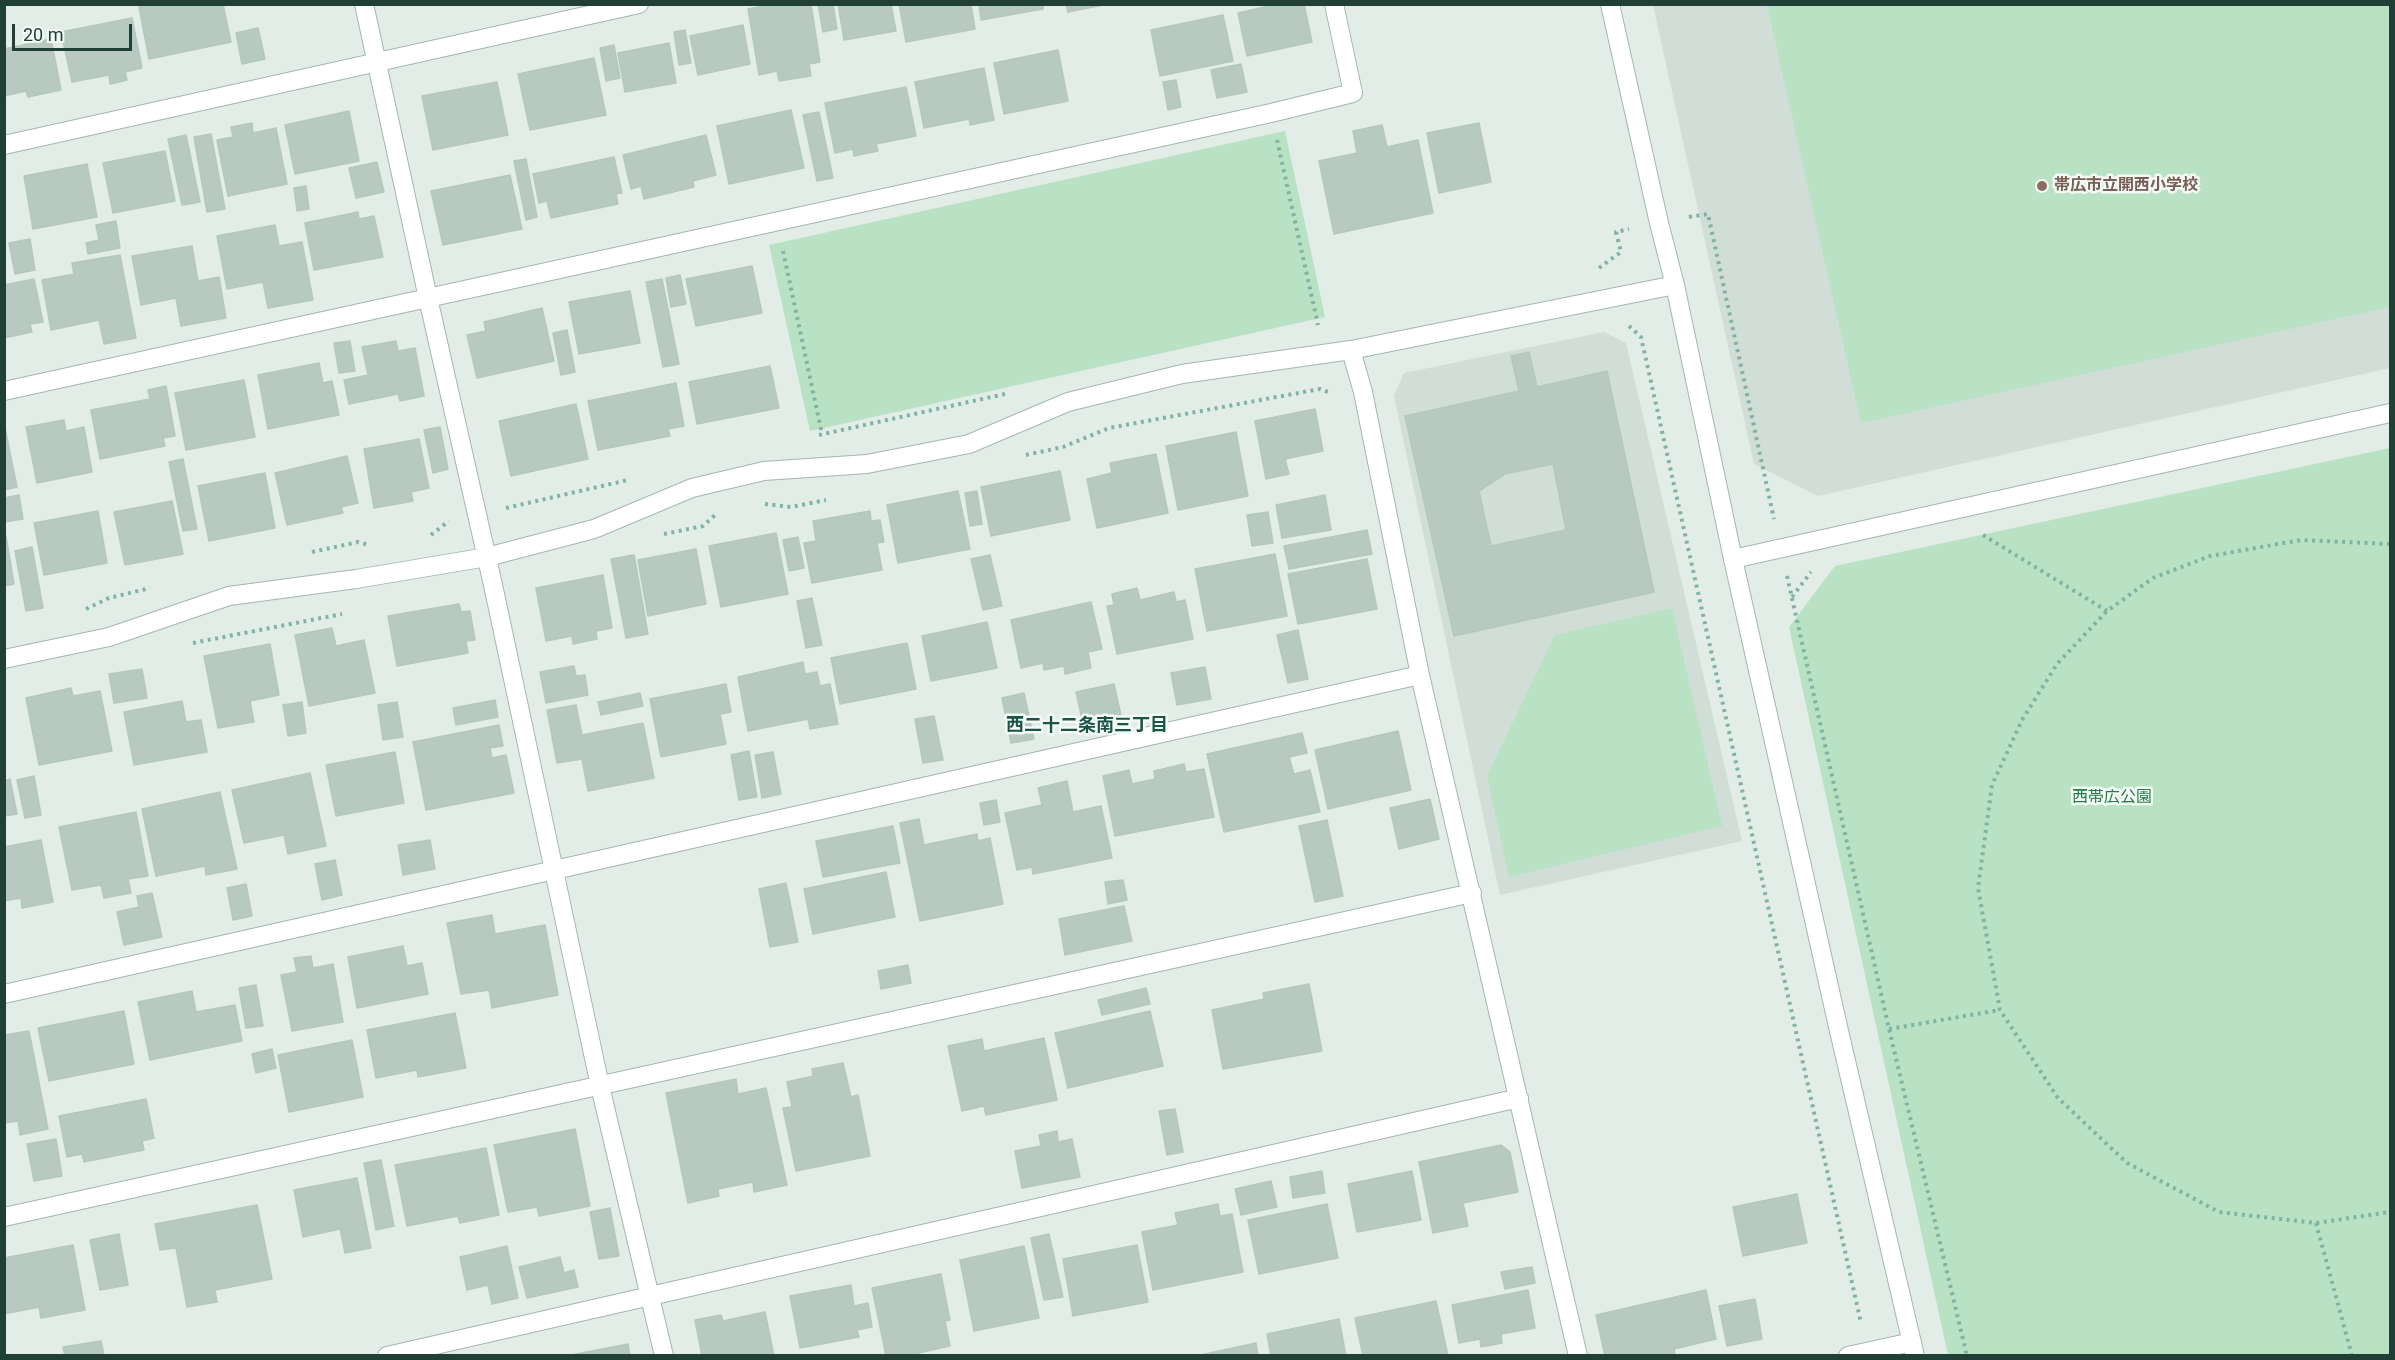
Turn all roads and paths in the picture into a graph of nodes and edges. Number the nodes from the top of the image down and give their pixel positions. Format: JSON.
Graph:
{"nodes":[{"id":1,"x":364,"y":4,"type":"edge"},
{"id":2,"x":639,"y":4,"type":"edge"},
{"id":3,"x":1334,"y":4,"type":"edge"},
{"id":4,"x":1610,"y":4,"type":"edge"},
{"id":5,"x":377,"y":63,"type":"junction"},
{"id":6,"x":1271,"y":113,"type":"junction"},
{"id":7,"x":4,"y":145,"type":"edge"},
{"id":8,"x":777,"y":221,"type":"junction"},
{"id":9,"x":1675,"y":285,"type":"junction"},
{"id":10,"x":428,"y":298,"type":"junction"},
{"id":11,"x":1624,"y":321,"type":"dead end"},
{"id":12,"x":1318,"y":325,"type":"dead end"},
{"id":13,"x":1351,"y":350,"type":"junction"},
{"id":14,"x":4,"y":391,"type":"edge"},
{"id":15,"x":1363,"y":392,"type":"junction"},
{"id":16,"x":2391,"y":413,"type":"edge"},
{"id":17,"x":822,"y":434,"type":"dead end"},
{"id":18,"x":1018,"y":457,"type":"dead end"},
{"id":19,"x":837,"y":497,"type":"dead end"},
{"id":20,"x":756,"y":505,"type":"dead end"},
{"id":21,"x":717,"y":513,"type":"dead end"},
{"id":22,"x":1977,"y":532,"type":"dead end"},
{"id":23,"x":658,"y":536,"type":"dead end"},
{"id":24,"x":2391,"y":544,"type":"edge"},
{"id":25,"x":1781,"y":549,"type":"junction"},
{"id":26,"x":487,"y":557,"type":"junction"},
{"id":27,"x":1733,"y":559,"type":"junction"},
{"id":28,"x":2107,"y":611,"type":"junction"},
{"id":29,"x":343,"y":614,"type":"dead end"},
{"id":30,"x":192,"y":643,"type":"dead end"},
{"id":31,"x":4,"y":659,"type":"edge"},
{"id":32,"x":1420,"y":675,"type":"junction"},
{"id":33,"x":555,"y":871,"type":"junction"},
{"id":34,"x":1472,"y":892,"type":"junction"},
{"id":35,"x":4,"y":994,"type":"edge"},
{"id":36,"x":2000,"y":1010,"type":"junction"},
{"id":37,"x":1889,"y":1029,"type":"junction"},
{"id":38,"x":600,"y":1086,"type":"junction"},
{"id":39,"x":1519,"y":1098,"type":"junction"},
{"id":40,"x":2391,"y":1212,"type":"edge"},
{"id":41,"x":4,"y":1216,"type":"edge"},
{"id":42,"x":2316,"y":1223,"type":"junction"},
{"id":43,"x":651,"y":1297,"type":"junction"},
{"id":44,"x":1913,"y":1349,"type":"edge"},
{"id":45,"x":1867,"y":1351,"type":"junction"},
{"id":46,"x":387,"y":1356,"type":"edge"},
{"id":47,"x":664,"y":1356,"type":"edge"},
{"id":48,"x":1578,"y":1356,"type":"edge"},
{"id":49,"x":1848,"y":1356,"type":"edge"},
{"id":50,"x":1966,"y":1356,"type":"edge"},
{"id":51,"x":2352,"y":1356,"type":"edge"}],
"edges":[{"from":1,"to":5,"type":"street"},
{"from":2,"to":5,"type":"street"},
{"from":3,"to":6,"type":"street"},
{"from":4,"to":9,"type":"street"},
{"from":5,"to":7,"type":"street"},
{"from":5,"to":10,"type":"street"},
{"from":6,"to":8,"type":"street"},
{"from":6,"to":12,"type":"path"},
{"from":8,"to":10,"type":"street"},
{"from":8,"to":17,"type":"path"},
{"from":9,"to":13,"type":"street"},
{"from":9,"to":27,"type":"street"},
{"from":10,"to":14,"type":"street"},
{"from":10,"to":26,"type":"street"},
{"from":11,"to":45,"type":"path"},
{"from":13,"to":15,"type":"street"},
{"from":13,"to":26,"type":"street"},
{"from":15,"to":18,"type":"path"},
{"from":15,"to":32,"type":"street"},
{"from":16,"to":25,"type":"street"},
{"from":19,"to":20,"type":"path"},
{"from":21,"to":23,"type":"path"},
{"from":22,"to":28,"type":"path"},
{"from":24,"to":28,"type":"path"},
{"from":25,"to":27,"type":"street"},
{"from":25,"to":37,"type":"path"},
{"from":26,"to":31,"type":"street"},
{"from":26,"to":33,"type":"street"},
{"from":27,"to":44,"type":"street"},
{"from":28,"to":36,"type":"path"},
{"from":29,"to":30,"type":"path"},
{"from":32,"to":33,"type":"street"},
{"from":32,"to":34,"type":"street"},
{"from":33,"to":35,"type":"street"},
{"from":33,"to":38,"type":"street"},
{"from":34,"to":38,"type":"street"},
{"from":34,"to":39,"type":"street"},
{"from":36,"to":37,"type":"path"},
{"from":36,"to":42,"type":"path"},
{"from":37,"to":50,"type":"path"},
{"from":38,"to":41,"type":"street"},
{"from":38,"to":43,"type":"street"},
{"from":39,"to":43,"type":"street"},
{"from":39,"to":48,"type":"street"},
{"from":40,"to":42,"type":"path"},
{"from":42,"to":51,"type":"path"},
{"from":43,"to":46,"type":"street"},
{"from":43,"to":47,"type":"street"},
{"from":44,"to":45,"type":"street"},
{"from":45,"to":49,"type":"street"}]}
